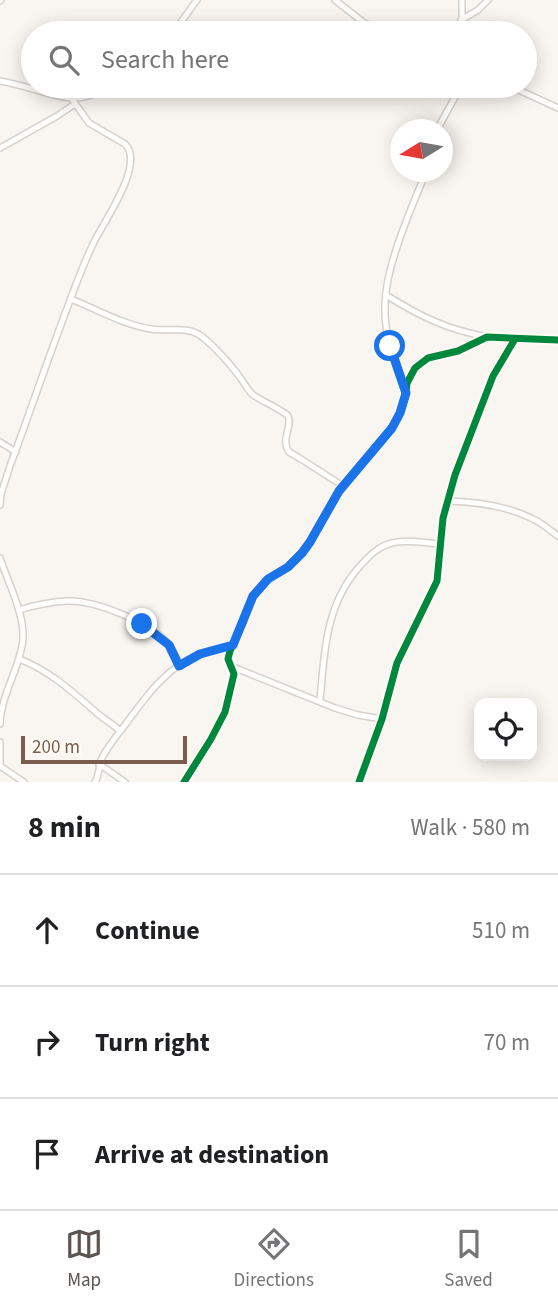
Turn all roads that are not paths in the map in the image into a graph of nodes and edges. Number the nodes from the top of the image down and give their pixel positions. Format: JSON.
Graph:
{"nodes":[{"id":1,"x":197,"y":0,"type":"edge"},
{"id":2,"x":335,"y":0,"type":"edge"},
{"id":3,"x":462,"y":0,"type":"edge"},
{"id":4,"x":488,"y":0,"type":"edge"},
{"id":5,"x":461,"y":20,"type":"joint"},
{"id":6,"x":182,"y":21,"type":"edge"},
{"id":7,"x":362,"y":21,"type":"edge"},
{"id":8,"x":0,"y":81,"type":"edge"},
{"id":9,"x":21,"y":86,"type":"edge"},
{"id":10,"x":62,"y":98,"type":"edge"},
{"id":11,"x":84,"y":98,"type":"edge"},
{"id":12,"x":454,"y":98,"type":"edge"},
{"id":13,"x":536,"y":98,"type":"edge"},
{"id":14,"x":73,"y":101,"type":"junction"},
{"id":15,"x":558,"y":108,"type":"edge"},
{"id":16,"x":443,"y":119,"type":"edge"},
{"id":17,"x":0,"y":148,"type":"edge"},
{"id":18,"x":422,"y":182,"type":"edge"},
{"id":19,"x":386,"y":295,"type":"junction"},
{"id":20,"x":71,"y":299,"type":"junction"},
{"id":21,"x":487,"y":337,"type":"junction"},
{"id":22,"x":515,"y":339,"type":"junction"},
{"id":23,"x":558,"y":340,"type":"edge"},
{"id":24,"x":406,"y":393,"type":"junction"},
{"id":25,"x":0,"y":442,"type":"edge"},
{"id":26,"x":16,"y":452,"type":"junction"},
{"id":27,"x":343,"y":486,"type":"junction"},
{"id":28,"x":449,"y":502,"type":"junction"},
{"id":29,"x":0,"y":505,"type":"edge"},
{"id":30,"x":558,"y":536,"type":"edge"},
{"id":31,"x":440,"y":544,"type":"junction"},
{"id":32,"x":0,"y":558,"type":"edge"},
{"id":33,"x":19,"y":610,"type":"junction"},
{"id":34,"x":233,"y":645,"type":"junction"},
{"id":35,"x":19,"y":659,"type":"junction"},
{"id":36,"x":179,"y":666,"type":"junction"},
{"id":37,"x":232,"y":667,"type":"junction"},
{"id":38,"x":320,"y":701,"type":"junction"},
{"id":39,"x":382,"y":719,"type":"junction"},
{"id":40,"x":0,"y":724,"type":"edge"},
{"id":41,"x":120,"y":731,"type":"junction"},
{"id":42,"x":0,"y":742,"type":"edge"},
{"id":43,"x":99,"y":764,"type":"junction"},
{"id":44,"x":0,"y":766,"type":"edge"},
{"id":45,"x":24,"y":782,"type":"edge"},
{"id":46,"x":95,"y":782,"type":"edge"},
{"id":47,"x":125,"y":782,"type":"edge"},
{"id":48,"x":184,"y":782,"type":"edge"},
{"id":49,"x":359,"y":782,"type":"edge"}],
"edges":[{"from":1,"to":6,"type":"street"},
{"from":2,"to":7,"type":"street"},
{"from":3,"to":5,"type":"street"},
{"from":4,"to":5,"type":"street"},
{"from":8,"to":9,"type":"street"},
{"from":10,"to":14,"type":"street"},
{"from":11,"to":14,"type":"street"},
{"from":12,"to":16,"type":"street"},
{"from":13,"to":15,"type":"street"},
{"from":14,"to":17,"type":"street"},
{"from":14,"to":20,"type":"street"},
{"from":18,"to":19,"type":"street"},
{"from":19,"to":21,"type":"street"},
{"from":19,"to":24,"type":"street"},
{"from":20,"to":26,"type":"street"},
{"from":20,"to":27,"type":"street"},
{"from":21,"to":22,"type":"street"},
{"from":21,"to":24,"type":"street"},
{"from":22,"to":23,"type":"street"},
{"from":22,"to":28,"type":"street"},
{"from":24,"to":27,"type":"street"},
{"from":25,"to":26,"type":"street"},
{"from":26,"to":29,"type":"street"},
{"from":27,"to":34,"type":"street"},
{"from":28,"to":30,"type":"street"},
{"from":28,"to":31,"type":"street"},
{"from":31,"to":38,"type":"street"},
{"from":31,"to":39,"type":"street"},
{"from":32,"to":33,"type":"street"},
{"from":33,"to":35,"type":"street"},
{"from":33,"to":36,"type":"street"},
{"from":34,"to":36,"type":"street"},
{"from":34,"to":37,"type":"street"},
{"from":35,"to":40,"type":"street"},
{"from":35,"to":41,"type":"street"},
{"from":36,"to":41,"type":"street"},
{"from":37,"to":38,"type":"street"},
{"from":37,"to":48,"type":"street"},
{"from":38,"to":39,"type":"street"},
{"from":39,"to":49,"type":"street"},
{"from":41,"to":43,"type":"street"},
{"from":42,"to":44,"type":"street"},
{"from":43,"to":46,"type":"street"},
{"from":43,"to":47,"type":"street"},
{"from":44,"to":45,"type":"street"}]}
